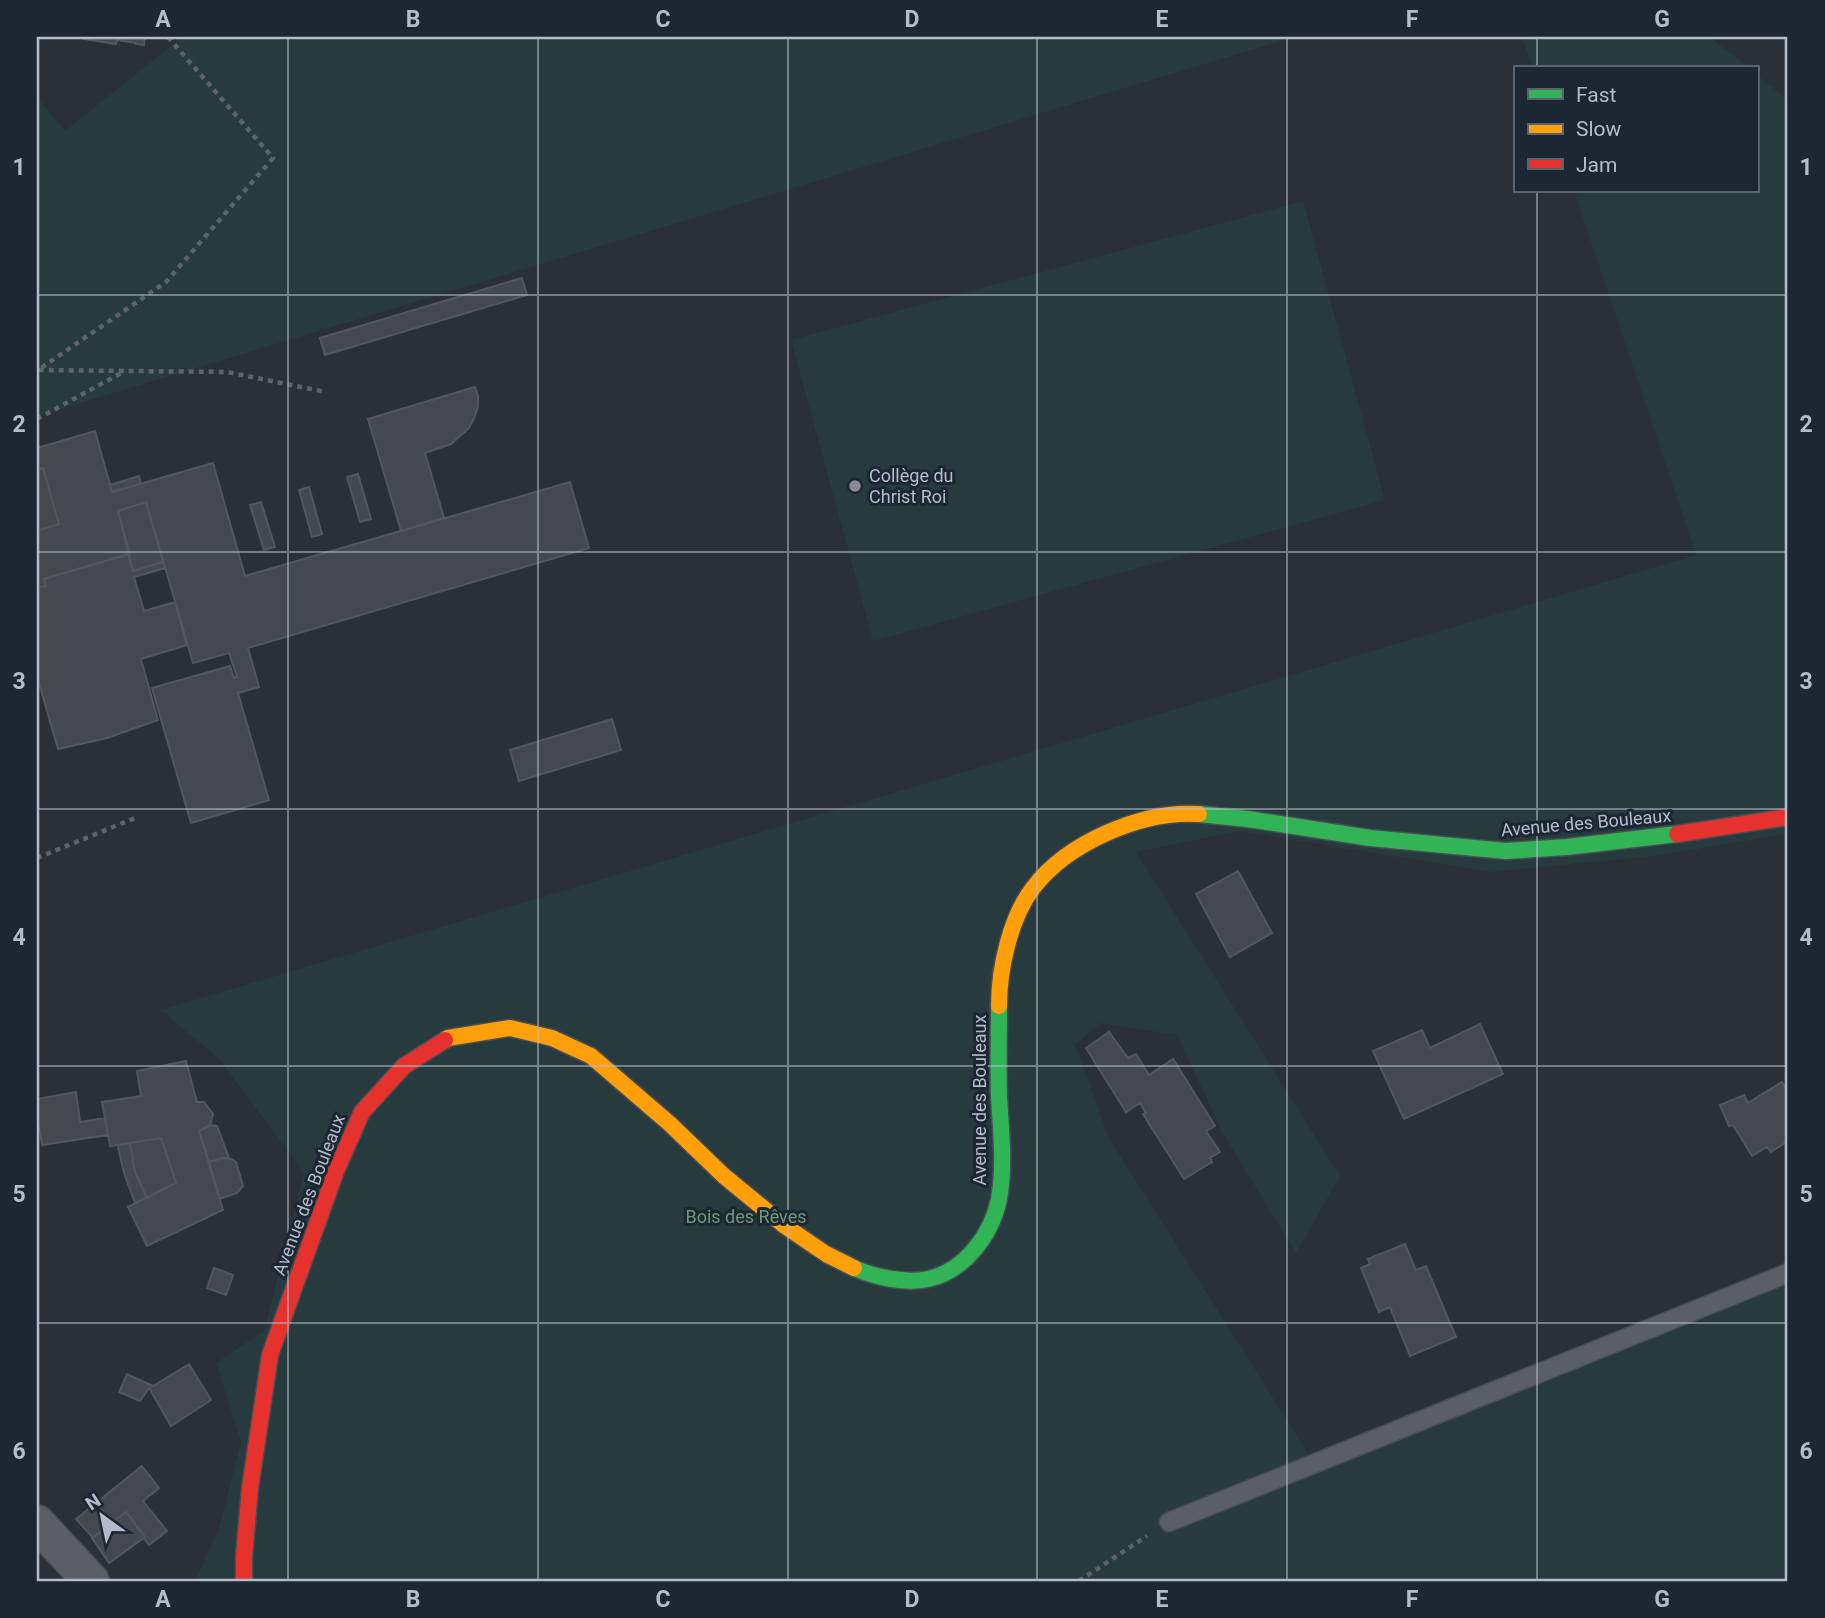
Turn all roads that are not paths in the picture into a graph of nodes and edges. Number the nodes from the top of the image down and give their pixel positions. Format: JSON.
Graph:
{"nodes":[{"id":1,"x":1788,"y":817,"type":"edge"},
{"id":2,"x":1788,"y":1273,"type":"edge"},
{"id":3,"x":1169,"y":1522,"type":"road end"},
{"id":4,"x":37,"y":1523,"type":"edge"},
{"id":5,"x":91,"y":1581,"type":"edge"},
{"id":6,"x":244,"y":1581,"type":"edge"}],
"edges":[{"from":1,"to":6,"type":"street","name":"Avenue des Bouleaux"},
{"from":2,"to":3,"type":"lane"},
{"from":4,"to":5,"type":"street"}]}
